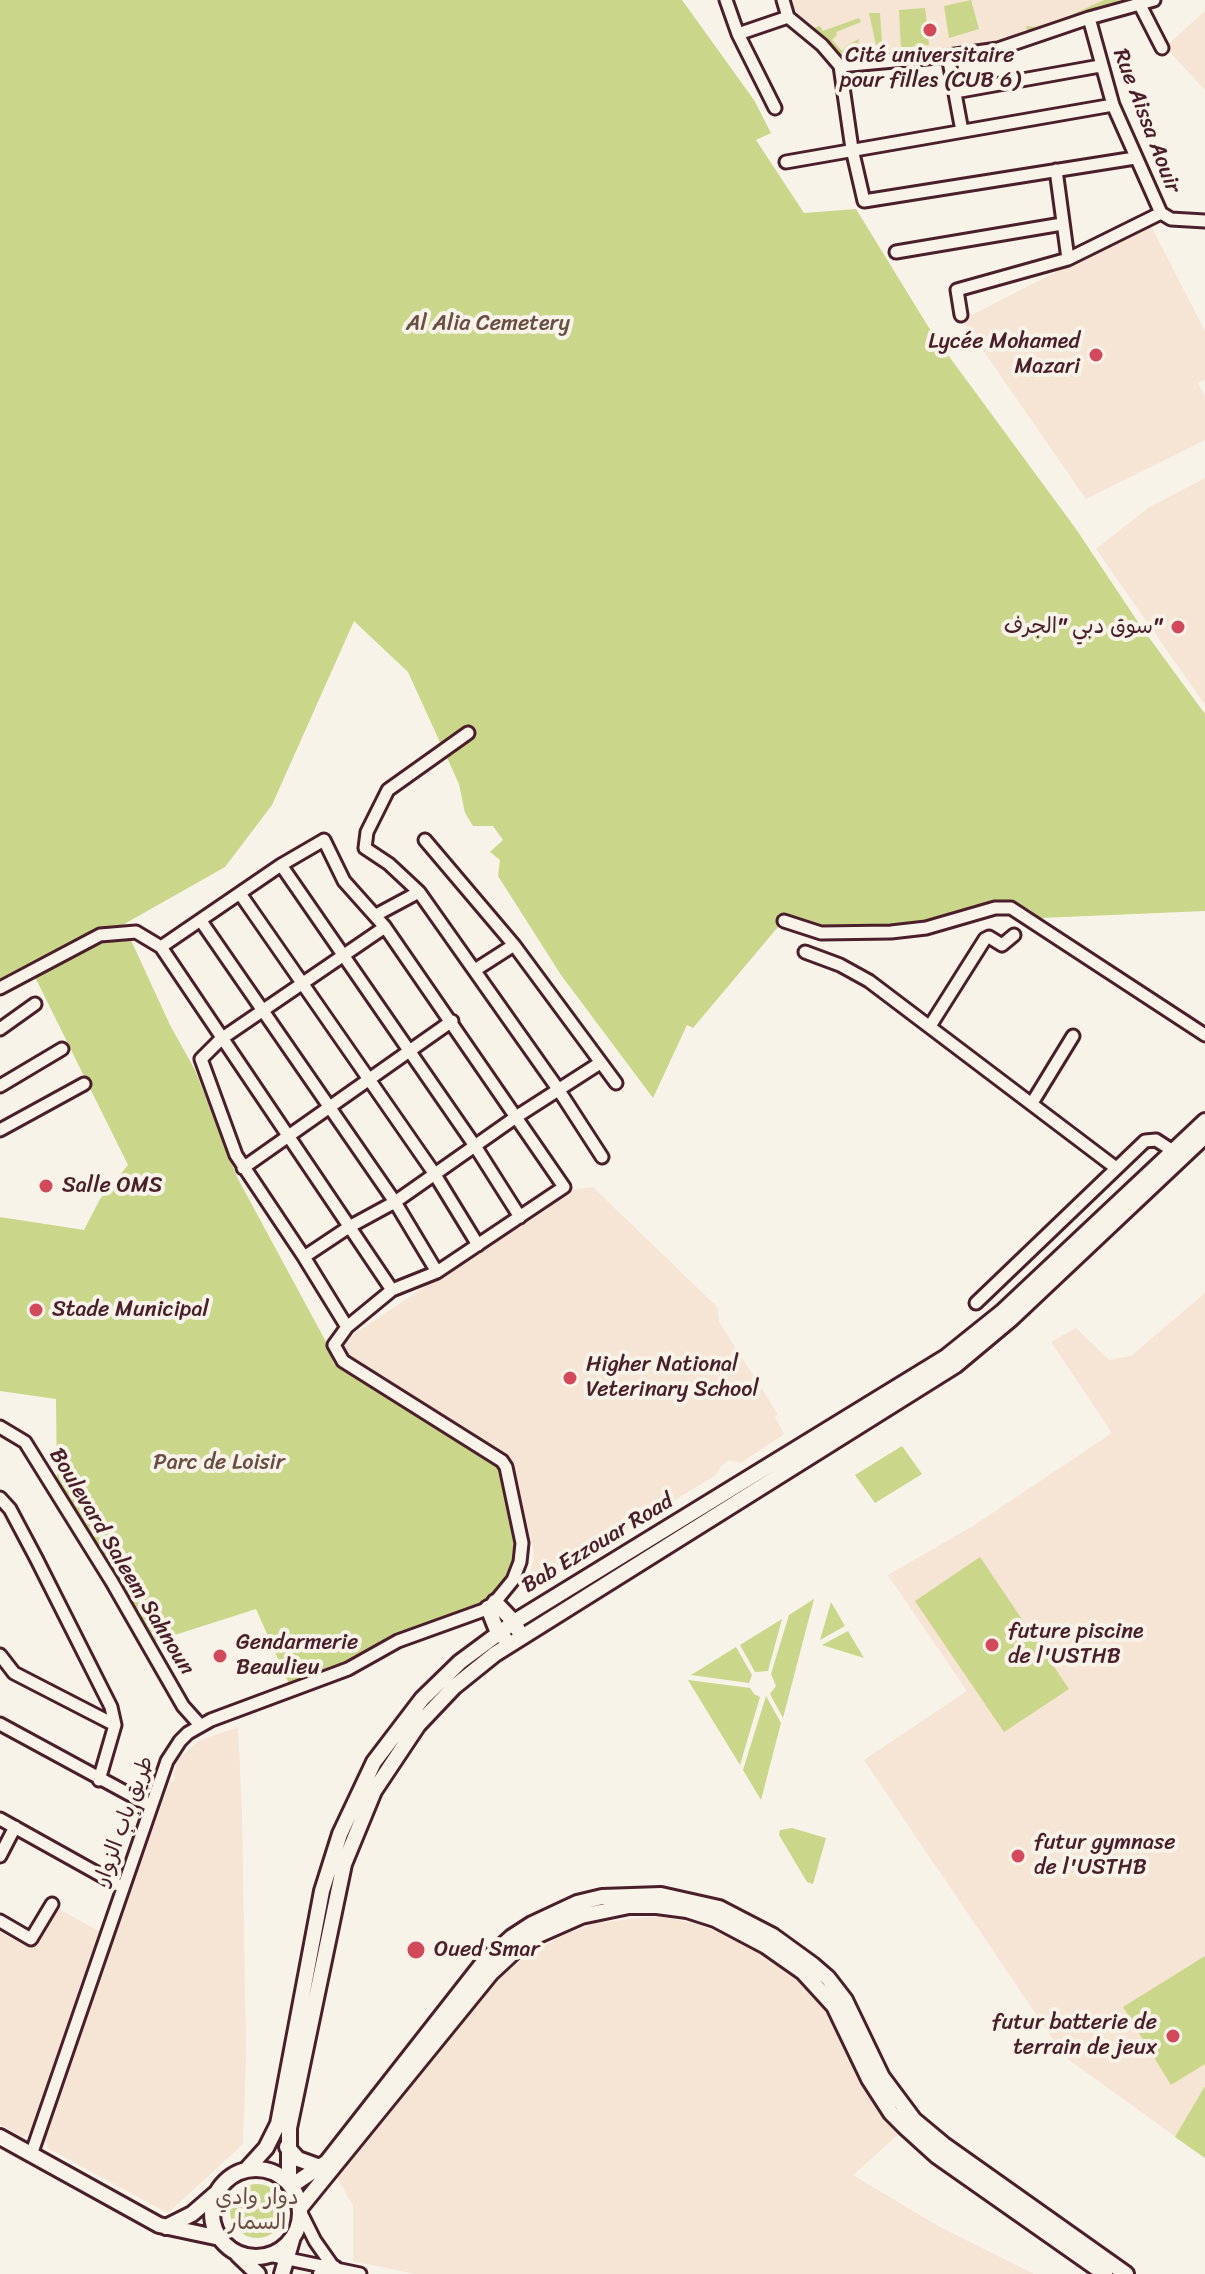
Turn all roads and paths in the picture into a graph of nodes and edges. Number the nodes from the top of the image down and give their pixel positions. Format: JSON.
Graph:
{"nodes":[{"id":1,"x":726,"y":0,"type":"edge"},
{"id":2,"x":783,"y":0,"type":"edge"},
{"id":3,"x":1154,"y":0,"type":"edge"},
{"id":4,"x":1140,"y":5,"type":"junction"},
{"id":5,"x":788,"y":17,"type":"junction"},
{"id":6,"x":1089,"y":18,"type":"junction"},
{"id":7,"x":738,"y":34,"type":"junction"},
{"id":8,"x":1162,"y":48,"type":"dead end"},
{"id":9,"x":948,"y":56,"type":"junction"},
{"id":10,"x":840,"y":66,"type":"junction"},
{"id":11,"x":1100,"y":66,"type":"junction"},
{"id":12,"x":955,"y":92,"type":"junction"},
{"id":13,"x":1113,"y":105,"type":"junction"},
{"id":14,"x":775,"y":108,"type":"dead end"},
{"id":15,"x":962,"y":131,"type":"junction"},
{"id":16,"x":852,"y":149,"type":"junction"},
{"id":17,"x":1135,"y":158,"type":"junction"},
{"id":18,"x":786,"y":162,"type":"dead end"},
{"id":19,"x":1056,"y":170,"type":"junction"},
{"id":20,"x":1161,"y":213,"type":"junction"},
{"id":21,"x":1205,"y":221,"type":"edge"},
{"id":22,"x":1062,"y":224,"type":"junction"},
{"id":23,"x":896,"y":252,"type":"dead end"},
{"id":24,"x":1068,"y":259,"type":"junction"},
{"id":25,"x":961,"y":315,"type":"dead end"},
{"id":26,"x":468,"y":733,"type":"dead end"},
{"id":27,"x":425,"y":840,"type":"dead end"},
{"id":28,"x":281,"y":865,"type":"junction"},
{"id":29,"x":419,"y":892,"type":"junction"},
{"id":30,"x":241,"y":895,"type":"junction"},
{"id":31,"x":376,"y":915,"type":"junction"},
{"id":32,"x":201,"y":921,"type":"junction"},
{"id":33,"x":784,"y":921,"type":"dead end"},
{"id":34,"x":385,"y":927,"type":"junction"},
{"id":35,"x":1014,"y":935,"type":"dead end"},
{"id":36,"x":514,"y":945,"type":"junction"},
{"id":37,"x":161,"y":947,"type":"junction"},
{"id":38,"x":805,"y":952,"type":"dead end"},
{"id":39,"x":342,"y":955,"type":"junction"},
{"id":40,"x":475,"y":970,"type":"junction"},
{"id":41,"x":301,"y":983,"type":"junction"},
{"id":42,"x":0,"y":988,"type":"edge"},
{"id":43,"x":35,"y":1004,"type":"dead end"},
{"id":44,"x":262,"y":1011,"type":"junction"},
{"id":45,"x":452,"y":1021,"type":"junction"},
{"id":46,"x":930,"y":1026,"type":"junction"},
{"id":47,"x":0,"y":1029,"type":"edge"},
{"id":48,"x":1205,"y":1035,"type":"edge"},
{"id":49,"x":1073,"y":1036,"type":"dead end"},
{"id":50,"x":221,"y":1039,"type":"junction"},
{"id":51,"x":62,"y":1049,"type":"dead end"},
{"id":52,"x":409,"y":1051,"type":"junction"},
{"id":53,"x":600,"y":1063,"type":"junction"},
{"id":54,"x":368,"y":1080,"type":"junction"},
{"id":55,"x":616,"y":1083,"type":"dead end"},
{"id":56,"x":84,"y":1084,"type":"dead end"},
{"id":57,"x":0,"y":1086,"type":"edge"},
{"id":58,"x":558,"y":1089,"type":"junction"},
{"id":59,"x":1032,"y":1103,"type":"junction"},
{"id":60,"x":329,"y":1108,"type":"junction"},
{"id":61,"x":516,"y":1117,"type":"junction"},
{"id":62,"x":1205,"y":1121,"type":"edge"},
{"id":63,"x":0,"y":1130,"type":"edge"},
{"id":64,"x":1205,"y":1136,"type":"edge"},
{"id":65,"x":288,"y":1137,"type":"junction"},
{"id":66,"x":475,"y":1146,"type":"junction"},
{"id":67,"x":1173,"y":1151,"type":"junction"},
{"id":68,"x":602,"y":1157,"type":"dead end"},
{"id":69,"x":243,"y":1168,"type":"junction"},
{"id":70,"x":1116,"y":1168,"type":"junction"},
{"id":71,"x":434,"y":1173,"type":"junction"},
{"id":72,"x":395,"y":1202,"type":"junction"},
{"id":73,"x":520,"y":1217,"type":"junction"},
{"id":74,"x":349,"y":1227,"type":"junction"},
{"id":75,"x":478,"y":1245,"type":"junction"},
{"id":76,"x":304,"y":1257,"type":"junction"},
{"id":77,"x":437,"y":1272,"type":"junction"},
{"id":78,"x":392,"y":1290,"type":"junction"},
{"id":79,"x":976,"y":1303,"type":"dead end"},
{"id":80,"x":347,"y":1327,"type":"junction"},
{"id":81,"x":0,"y":1427,"type":"edge"},
{"id":82,"x":0,"y":1498,"type":"edge"},
{"id":83,"x":492,"y":1605,"type":"junction"},
{"id":84,"x":514,"y":1622,"type":"junction"},
{"id":85,"x":499,"y":1632,"type":"junction"},
{"id":86,"x":516,"y":1641,"type":"junction"},
{"id":87,"x":0,"y":1655,"type":"edge"},
{"id":88,"x":0,"y":1724,"type":"edge"},
{"id":89,"x":115,"y":1725,"type":"junction"},
{"id":90,"x":200,"y":1725,"type":"junction"},
{"id":91,"x":99,"y":1780,"type":"junction"},
{"id":92,"x":151,"y":1806,"type":"junction"},
{"id":93,"x":0,"y":1819,"type":"edge"},
{"id":94,"x":15,"y":1827,"type":"junction"},
{"id":95,"x":0,"y":1856,"type":"edge"},
{"id":96,"x":122,"y":1887,"type":"junction"},
{"id":97,"x":322,"y":1891,"type":"junction"},
{"id":98,"x":336,"y":1902,"type":"junction"},
{"id":99,"x":52,"y":1904,"type":"dead end"},
{"id":100,"x":325,"y":1917,"type":"junction"},
{"id":101,"x":0,"y":1921,"type":"edge"},
{"id":102,"x":0,"y":2137,"type":"edge"},
{"id":103,"x":287,"y":2147,"type":"junction"},
{"id":104,"x":31,"y":2155,"type":"junction"},
{"id":105,"x":320,"y":2167,"type":"junction"},
{"id":106,"x":246,"y":2170,"type":"junction"},
{"id":107,"x":290,"y":2184,"type":"junction"},
{"id":108,"x":217,"y":2191,"type":"junction"},
{"id":109,"x":300,"y":2210,"type":"junction"},
{"id":110,"x":165,"y":2227,"type":"junction"},
{"id":111,"x":292,"y":2239,"type":"junction"},
{"id":112,"x":224,"y":2243,"type":"junction"},
{"id":113,"x":269,"y":2255,"type":"junction"},
{"id":114,"x":285,"y":2258,"type":"junction"},
{"id":115,"x":328,"y":2271,"type":"edge"},
{"id":116,"x":258,"y":2274,"type":"edge"},
{"id":117,"x":282,"y":2274,"type":"edge"},
{"id":118,"x":360,"y":2274,"type":"edge"},
{"id":119,"x":1105,"y":2274,"type":"edge"},
{"id":120,"x":1126,"y":2274,"type":"edge"}],
"edges":[{"from":1,"to":7,"type":"street"},
{"from":2,"to":5,"type":"street"},
{"from":3,"to":4,"type":"street"},
{"from":4,"to":6,"type":"street"},
{"from":4,"to":8,"type":"street"},
{"from":5,"to":7,"type":"street"},
{"from":5,"to":10,"type":"street"},
{"from":6,"to":9,"type":"street"},
{"from":6,"to":11,"type":"street","name":"Rue Aissa Aouir"},
{"from":7,"to":14,"type":"street"},
{"from":9,"to":10,"type":"street"},
{"from":9,"to":12,"type":"street"},
{"from":10,"to":16,"type":"street"},
{"from":11,"to":12,"type":"street"},
{"from":11,"to":13,"type":"street","name":"Rue Aissa Aouir"},
{"from":12,"to":15,"type":"street"},
{"from":13,"to":15,"type":"street"},
{"from":13,"to":17,"type":"street","name":"Rue Aissa Aouir"},
{"from":15,"to":16,"type":"street"},
{"from":16,"to":18,"type":"street"},
{"from":16,"to":19,"type":"street"},
{"from":17,"to":19,"type":"street"},
{"from":17,"to":20,"type":"street","name":"Rue Aissa Aouir"},
{"from":19,"to":22,"type":"street"},
{"from":20,"to":21,"type":"street","name":"Rue Aissa Aouir"},
{"from":20,"to":24,"type":"street"},
{"from":22,"to":23,"type":"street"},
{"from":22,"to":24,"type":"street"},
{"from":24,"to":25,"type":"street"},
{"from":26,"to":29,"type":"street"},
{"from":27,"to":36,"type":"street"},
{"from":28,"to":30,"type":"street"},
{"from":28,"to":31,"type":"street"},
{"from":28,"to":39,"type":"street"},
{"from":29,"to":31,"type":"street"},
{"from":29,"to":40,"type":"street"},
{"from":30,"to":32,"type":"street"},
{"from":30,"to":41,"type":"street"},
{"from":31,"to":34,"type":"street"},
{"from":32,"to":37,"type":"street"},
{"from":32,"to":44,"type":"street"},
{"from":33,"to":48,"type":"street"},
{"from":34,"to":39,"type":"street"},
{"from":34,"to":45,"type":"street"},
{"from":35,"to":46,"type":"street"},
{"from":36,"to":40,"type":"street"},
{"from":36,"to":53,"type":"street"},
{"from":37,"to":42,"type":"street"},
{"from":37,"to":50,"type":"street"},
{"from":38,"to":46,"type":"street"},
{"from":39,"to":41,"type":"street"},
{"from":39,"to":52,"type":"street"},
{"from":40,"to":58,"type":"street"},
{"from":41,"to":44,"type":"street"},
{"from":41,"to":54,"type":"street"},
{"from":43,"to":47,"type":"street"},
{"from":44,"to":50,"type":"street"},
{"from":44,"to":60,"type":"street"},
{"from":45,"to":52,"type":"street"},
{"from":45,"to":61,"type":"street"},
{"from":46,"to":59,"type":"street"},
{"from":49,"to":59,"type":"street"},
{"from":50,"to":65,"type":"street"},
{"from":50,"to":69,"type":"street"},
{"from":51,"to":57,"type":"street"},
{"from":52,"to":54,"type":"street"},
{"from":52,"to":66,"type":"street"},
{"from":53,"to":55,"type":"street"},
{"from":53,"to":58,"type":"street"},
{"from":54,"to":60,"type":"street"},
{"from":54,"to":71,"type":"street"},
{"from":56,"to":63,"type":"street"},
{"from":58,"to":61,"type":"street"},
{"from":58,"to":68,"type":"street"},
{"from":59,"to":70,"type":"street"},
{"from":60,"to":65,"type":"street"},
{"from":60,"to":72,"type":"street"},
{"from":61,"to":66,"type":"street"},
{"from":61,"to":73,"type":"street"},
{"from":62,"to":67,"type":"main road","name":"Bab Ezzouar Road"},
{"from":64,"to":86,"type":"main road","name":"Bab Ezzouar Road"},
{"from":65,"to":69,"type":"street"},
{"from":65,"to":74,"type":"street"},
{"from":66,"to":71,"type":"street"},
{"from":66,"to":73,"type":"street"},
{"from":67,"to":70,"type":"street"},
{"from":67,"to":84,"type":"main road","name":"Bab Ezzouar Road"},
{"from":69,"to":76,"type":"street"},
{"from":70,"to":79,"type":"street"},
{"from":71,"to":72,"type":"street"},
{"from":71,"to":75,"type":"street"},
{"from":72,"to":74,"type":"street"},
{"from":72,"to":77,"type":"street"},
{"from":73,"to":75,"type":"street"},
{"from":74,"to":76,"type":"street"},
{"from":74,"to":78,"type":"street"},
{"from":75,"to":77,"type":"street"},
{"from":76,"to":80,"type":"street"},
{"from":77,"to":78,"type":"street"},
{"from":78,"to":80,"type":"street"},
{"from":80,"to":83,"type":"street"},
{"from":81,"to":90,"type":"street","name":"Boulevard Saleem Sahnoun"},
{"from":82,"to":89,"type":"street"},
{"from":83,"to":84,"type":"main road"},
{"from":83,"to":85,"type":"main road"},
{"from":83,"to":90,"type":"street","name":"طريق باب الزوار"},
{"from":84,"to":85,"type":"main road","name":"Bab Ezzouar Road"},
{"from":84,"to":86,"type":"main road"},
{"from":85,"to":86,"type":"main road"},
{"from":85,"to":97,"type":"main road","name":"Bab Ezzouar Road"},
{"from":86,"to":98,"type":"main road","name":"Bab Ezzouar Road"},
{"from":87,"to":89,"type":"street"},
{"from":88,"to":91,"type":"street"},
{"from":89,"to":91,"type":"street"},
{"from":90,"to":92,"type":"street","name":"طريق باب الزوار"},
{"from":91,"to":92,"type":"street"},
{"from":92,"to":96,"type":"street","name":"طريق باب الزوار"},
{"from":93,"to":94,"type":"street"},
{"from":94,"to":95,"type":"street"},
{"from":94,"to":96,"type":"street"},
{"from":96,"to":104,"type":"street","name":"طريق باب الزوار"},
{"from":97,"to":98,"type":"main road"},
{"from":97,"to":100,"type":"main road","name":"Bab Ezzouar Road"},
{"from":98,"to":100,"type":"main road","name":"Bab Ezzouar Road"},
{"from":99,"to":101,"type":"street"},
{"from":100,"to":103,"type":"main road","name":"Bab Ezzouar Road"},
{"from":100,"to":106,"type":"main road","name":"Bab Ezzouar Road"},
{"from":102,"to":104,"type":"main road"},
{"from":103,"to":105,"type":"main road"},
{"from":103,"to":107,"type":"main road","name":"Bab Ezzouar Road"},
{"from":104,"to":110,"type":"main road"},
{"from":105,"to":107,"type":"main road"},
{"from":105,"to":120,"type":"main road"},
{"from":106,"to":107,"type":"main road"},
{"from":106,"to":108,"type":"main road"},
{"from":107,"to":109,"type":"main road"},
{"from":108,"to":110,"type":"main road"},
{"from":108,"to":112,"type":"main road"},
{"from":109,"to":111,"type":"main road"},
{"from":109,"to":115,"type":"street"},
{"from":109,"to":119,"type":"main road"},
{"from":110,"to":112,"type":"main road"},
{"from":111,"to":113,"type":"main road"},
{"from":111,"to":114,"type":"main road"},
{"from":112,"to":113,"type":"main road"},
{"from":112,"to":116,"type":"main road"},
{"from":113,"to":114,"type":"street"},
{"from":114,"to":115,"type":"street"},
{"from":114,"to":117,"type":"main road"},
{"from":115,"to":118,"type":"street"}]}
